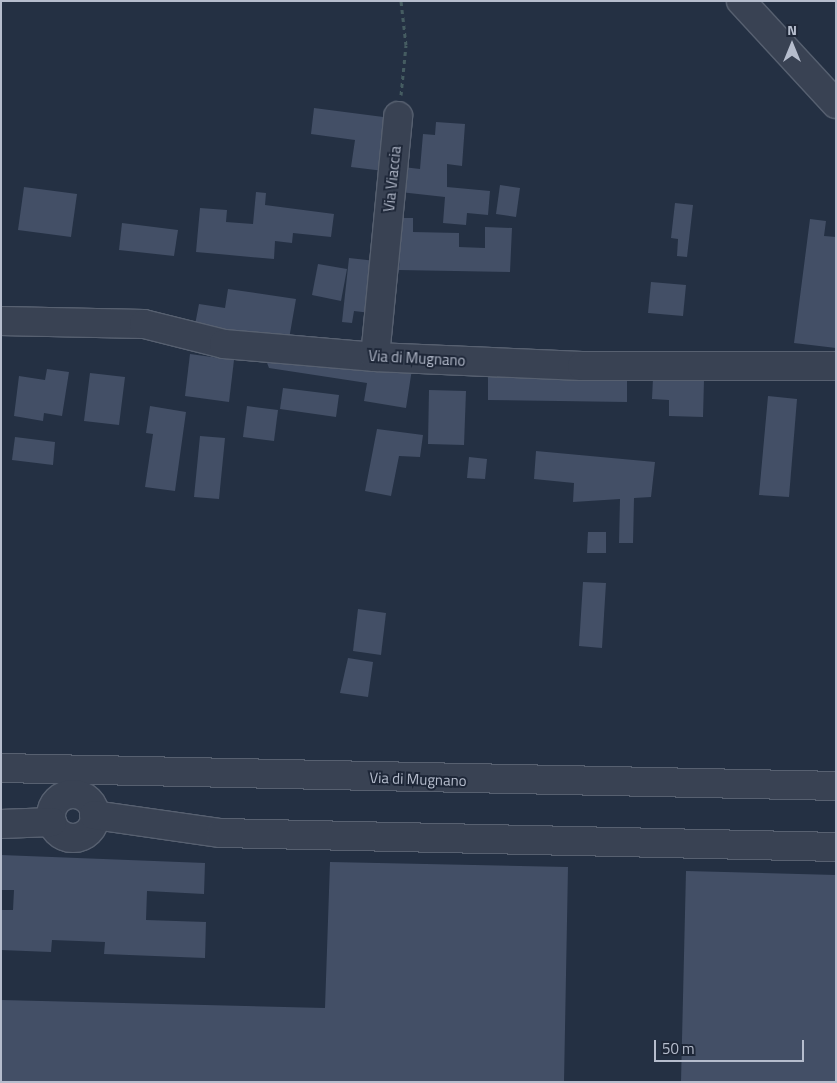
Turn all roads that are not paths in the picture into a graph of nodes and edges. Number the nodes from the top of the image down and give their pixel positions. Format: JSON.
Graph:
{"nodes":[{"id":1,"x":749,"y":6,"type":"edge"},
{"id":2,"x":836,"y":104,"type":"edge"},
{"id":3,"x":398,"y":116,"type":"road end"},
{"id":4,"x":1,"y":321,"type":"edge"},
{"id":5,"x":375,"y":357,"type":"junction"},
{"id":6,"x":836,"y":366,"type":"edge"},
{"id":7,"x":1,"y":768,"type":"edge"},
{"id":8,"x":836,"y":786,"type":"edge"},
{"id":9,"x":1,"y":824,"type":"edge"},
{"id":10,"x":836,"y":847,"type":"edge"}],
"edges":[{"from":1,"to":2,"type":"street"},
{"from":3,"to":5,"type":"street","name":"Via Viaccia"},
{"from":4,"to":5,"type":"street","name":"Via di Mugnano"},
{"from":5,"to":6,"type":"street","name":"Via di Mugnano"},
{"from":7,"to":8,"type":"street","name":"Via di Mugnano"},
{"from":9,"to":10,"type":"street"}]}
